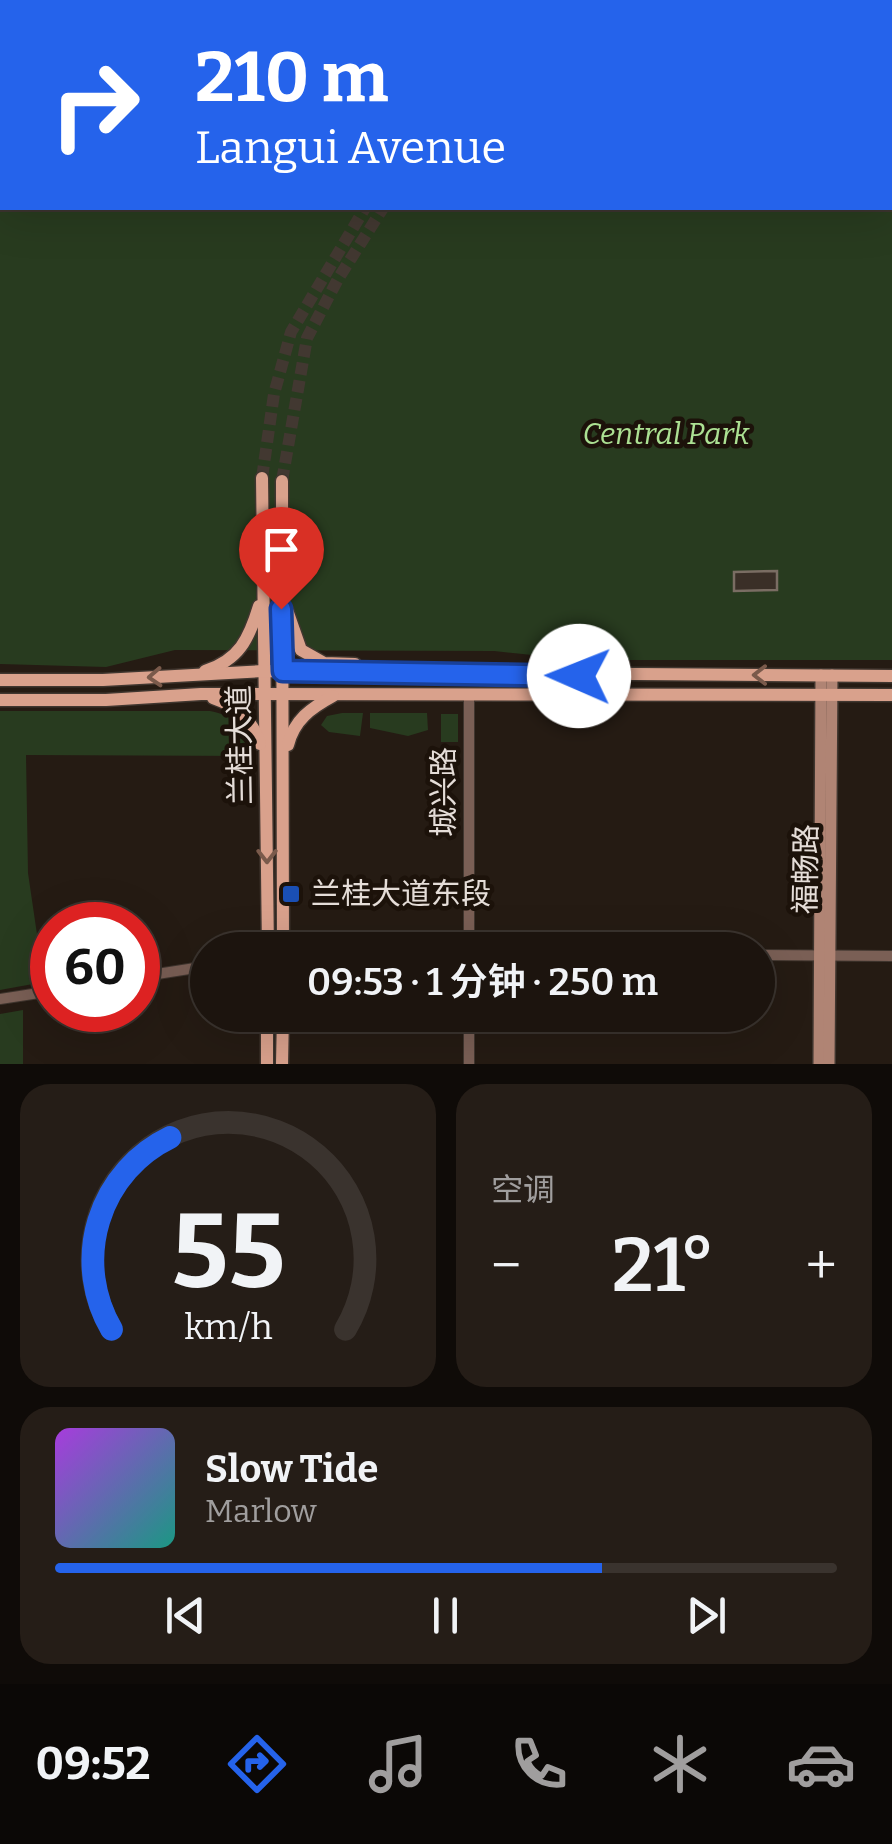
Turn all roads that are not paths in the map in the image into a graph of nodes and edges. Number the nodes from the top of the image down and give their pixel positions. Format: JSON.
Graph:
{"nodes":[{"id":1,"x":262,"y":478,"type":"tunnel mouth"},
{"id":2,"x":282,"y":482,"type":"tunnel mouth"},
{"id":3,"x":281,"y":578,"type":"junction"},
{"id":4,"x":262,"y":594,"type":"junction"},
{"id":5,"x":263,"y":671,"type":"junction"},
{"id":6,"x":283,"y":671,"type":"junction"},
{"id":7,"x":412,"y":673,"type":"junction"},
{"id":8,"x":827,"y":675,"type":"junction"},
{"id":9,"x":189,"y":676,"type":"junction"},
{"id":10,"x":892,"y":676,"type":"edge"},
{"id":11,"x":0,"y":680,"type":"edge"},
{"id":12,"x":201,"y":694,"type":"junction"},
{"id":13,"x":263,"y":694,"type":"junction"},
{"id":14,"x":282,"y":695,"type":"junction"},
{"id":15,"x":336,"y":695,"type":"junction"},
{"id":16,"x":469,"y":695,"type":"junction"},
{"id":17,"x":827,"y":695,"type":"junction"},
{"id":18,"x":892,"y":696,"type":"edge"},
{"id":19,"x":0,"y":700,"type":"edge"},
{"id":20,"x":266,"y":765,"type":"junction"},
{"id":21,"x":282,"y":767,"type":"junction"},
{"id":22,"x":268,"y":932,"type":"edge"},
{"id":23,"x":283,"y":932,"type":"edge"},
{"id":24,"x":469,"y":932,"type":"edge"},
{"id":25,"x":775,"y":956,"type":"edge"},
{"id":26,"x":825,"y":956,"type":"junction"},
{"id":27,"x":892,"y":956,"type":"edge"},
{"id":28,"x":190,"y":969,"type":"edge"},
{"id":29,"x":160,"y":974,"type":"edge"},
{"id":30,"x":30,"y":994,"type":"edge"},
{"id":31,"x":0,"y":999,"type":"edge"},
{"id":32,"x":267,"y":1032,"type":"edge"},
{"id":33,"x":283,"y":1032,"type":"edge"},
{"id":34,"x":468,"y":1032,"type":"edge"},
{"id":35,"x":267,"y":1064,"type":"edge"},
{"id":36,"x":282,"y":1064,"type":"edge"},
{"id":37,"x":468,"y":1064,"type":"edge"},
{"id":38,"x":819,"y":1064,"type":"edge"},
{"id":39,"x":829,"y":1064,"type":"edge"}],
"edges":[{"from":1,"to":4,"type":"main road","name":"兰桂大道"},
{"from":2,"to":3,"type":"main road"},
{"from":3,"to":6,"type":"main road"},
{"from":3,"to":7,"type":"main road"},
{"from":4,"to":5,"type":"main road","name":"兰桂大道"},
{"from":4,"to":9,"type":"main road"},
{"from":5,"to":6,"type":"main road"},
{"from":5,"to":9,"type":"main road"},
{"from":5,"to":13,"type":"main road","name":"兰桂大道"},
{"from":6,"to":7,"type":"main road"},
{"from":6,"to":14,"type":"main road"},
{"from":8,"to":7,"type":"main road","one_way":true},
{"from":8,"to":10,"type":"main road"},
{"from":8,"to":17,"type":"main road","name":"福畅路"},
{"from":9,"to":11,"type":"main road","one_way":true},
{"from":12,"to":13,"type":"main road"},
{"from":12,"to":19,"type":"main road"},
{"from":12,"to":20,"type":"main road"},
{"from":13,"to":14,"type":"main road"},
{"from":13,"to":20,"type":"main road","name":"兰桂大道"},
{"from":14,"to":15,"type":"main road"},
{"from":14,"to":21,"type":"main road"},
{"from":15,"to":16,"type":"main road"},
{"from":15,"to":21,"type":"main road"},
{"from":16,"to":17,"type":"main road"},
{"from":16,"to":24,"type":"street","name":"城兴路"},
{"from":17,"to":18,"type":"main road"},
{"from":17,"to":26,"type":"main road","name":"福畅路"},
{"from":20,"to":22,"type":"main road","name":"兰桂大道","one_way":true},
{"from":21,"to":23,"type":"main road"},
{"from":25,"to":26,"type":"street"},
{"from":26,"to":27,"type":"street"},
{"from":26,"to":38,"type":"main road","name":"福畅路"},
{"from":26,"to":39,"type":"main road","name":"福畅路"},
{"from":28,"to":29,"type":"street"},
{"from":30,"to":31,"type":"street"},
{"from":32,"to":35,"type":"main road"},
{"from":33,"to":36,"type":"main road"},
{"from":34,"to":37,"type":"street"}]}
